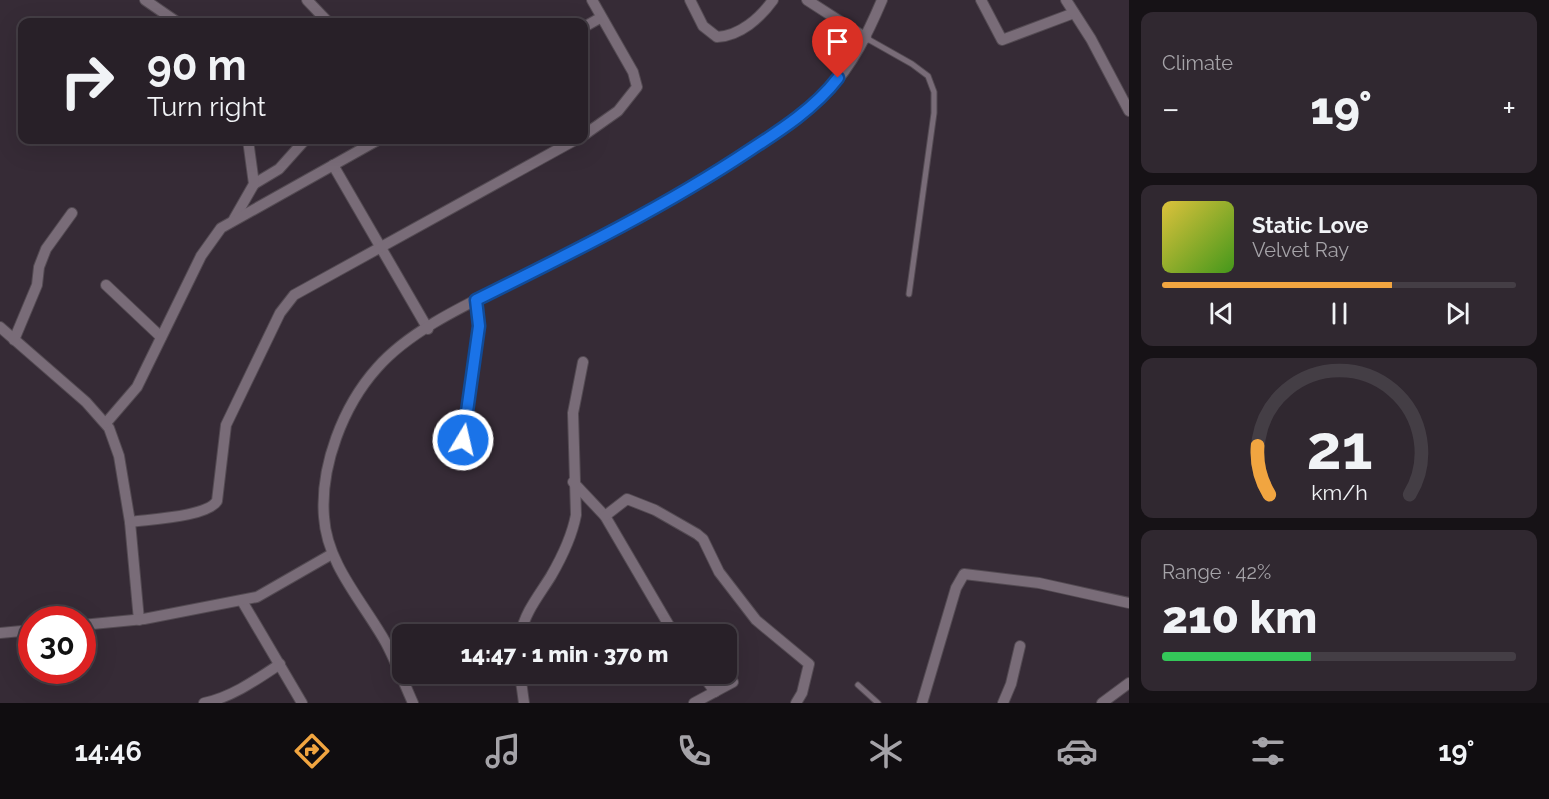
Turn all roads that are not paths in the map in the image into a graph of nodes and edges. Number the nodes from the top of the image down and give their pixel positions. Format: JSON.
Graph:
{"nodes":[{"id":1,"x":145,"y":0,"type":"edge"},
{"id":2,"x":307,"y":0,"type":"edge"},
{"id":3,"x":592,"y":0,"type":"edge"},
{"id":4,"x":690,"y":0,"type":"edge"},
{"id":5,"x":773,"y":0,"type":"edge"},
{"id":6,"x":807,"y":0,"type":"edge"},
{"id":7,"x":882,"y":0,"type":"edge"},
{"id":8,"x":981,"y":0,"type":"edge"},
{"id":9,"x":1066,"y":0,"type":"edge"},
{"id":10,"x":1074,"y":13,"type":"junction"},
{"id":11,"x":171,"y":18,"type":"edge"},
{"id":12,"x":324,"y":18,"type":"edge"},
{"id":13,"x":600,"y":18,"type":"junction"},
{"id":14,"x":588,"y":25,"type":"edge"},
{"id":15,"x":866,"y":38,"type":"junction"},
{"id":16,"x":1129,"y":111,"type":"edge"},
{"id":17,"x":588,"y":132,"type":"edge"},
{"id":18,"x":249,"y":144,"type":"edge"},
{"id":19,"x":301,"y":144,"type":"edge"},
{"id":20,"x":371,"y":144,"type":"edge"},
{"id":21,"x":568,"y":144,"type":"edge"},
{"id":22,"x":333,"y":165,"type":"junction"},
{"id":23,"x":254,"y":184,"type":"junction"},
{"id":24,"x":72,"y":213,"type":"dead end"},
{"id":25,"x":234,"y":219,"type":"junction"},
{"id":26,"x":380,"y":247,"type":"junction"},
{"id":27,"x":106,"y":285,"type":"dead end"},
{"id":28,"x":909,"y":294,"type":"dead end"},
{"id":29,"x":476,"y":300,"type":"junction"},
{"id":30,"x":0,"y":327,"type":"edge"},
{"id":31,"x":428,"y":329,"type":"junction"},
{"id":32,"x":161,"y":337,"type":"junction"},
{"id":33,"x":15,"y":340,"type":"junction"},
{"id":34,"x":583,"y":362,"type":"dead end"},
{"id":35,"x":106,"y":423,"type":"junction"},
{"id":36,"x":463,"y":440,"type":"dead end"},
{"id":37,"x":573,"y":482,"type":"junction"},
{"id":38,"x":605,"y":516,"type":"junction"},
{"id":39,"x":130,"y":522,"type":"junction"},
{"id":40,"x":332,"y":554,"type":"junction"},
{"id":41,"x":242,"y":601,"type":"junction"},
{"id":42,"x":1129,"y":603,"type":"edge"},
{"id":43,"x":139,"y":620,"type":"junction"},
{"id":44,"x":96,"y":624,"type":"edge"},
{"id":45,"x":524,"y":624,"type":"edge"},
{"id":46,"x":668,"y":624,"type":"edge"},
{"id":47,"x":18,"y":631,"type":"edge"},
{"id":48,"x":0,"y":633,"type":"edge"},
{"id":49,"x":1020,"y":646,"type":"dead end"},
{"id":50,"x":280,"y":664,"type":"junction"},
{"id":51,"x":1129,"y":683,"type":"edge"},
{"id":52,"x":521,"y":684,"type":"edge"},
{"id":53,"x":709,"y":684,"type":"edge"},
{"id":54,"x":730,"y":684,"type":"edge"},
{"id":55,"x":858,"y":685,"type":"dead end"},
{"id":56,"x":715,"y":693,"type":"junction"},
{"id":57,"x":204,"y":703,"type":"edge"},
{"id":58,"x":302,"y":703,"type":"edge"},
{"id":59,"x":413,"y":703,"type":"edge"},
{"id":60,"x":524,"y":703,"type":"edge"},
{"id":61,"x":694,"y":703,"type":"edge"},
{"id":62,"x":795,"y":703,"type":"edge"},
{"id":63,"x":878,"y":703,"type":"edge"},
{"id":64,"x":922,"y":703,"type":"edge"},
{"id":65,"x":1003,"y":703,"type":"edge"},
{"id":66,"x":1102,"y":703,"type":"edge"}],
"edges":[{"from":1,"to":11,"type":"street"},
{"from":2,"to":12,"type":"street"},
{"from":3,"to":13,"type":"street"},
{"from":4,"to":5,"type":"street"},
{"from":6,"to":15,"type":"street"},
{"from":7,"to":15,"type":"street"},
{"from":8,"to":10,"type":"street"},
{"from":9,"to":10,"type":"street"},
{"from":10,"to":16,"type":"street"},
{"from":13,"to":14,"type":"street"},
{"from":13,"to":17,"type":"street"},
{"from":15,"to":28,"type":"lane"},
{"from":15,"to":29,"type":"street"},
{"from":18,"to":23,"type":"street"},
{"from":19,"to":23,"type":"street"},
{"from":20,"to":22,"type":"street"},
{"from":21,"to":26,"type":"street"},
{"from":22,"to":25,"type":"street"},
{"from":22,"to":26,"type":"street"},
{"from":23,"to":25,"type":"street"},
{"from":24,"to":33,"type":"street"},
{"from":25,"to":32,"type":"street"},
{"from":26,"to":31,"type":"street"},
{"from":26,"to":39,"type":"street"},
{"from":27,"to":32,"type":"street"},
{"from":29,"to":31,"type":"street"},
{"from":29,"to":36,"type":"street"},
{"from":30,"to":33,"type":"street"},
{"from":31,"to":40,"type":"street"},
{"from":32,"to":35,"type":"street"},
{"from":33,"to":35,"type":"street"},
{"from":34,"to":37,"type":"street"},
{"from":35,"to":39,"type":"street"},
{"from":37,"to":38,"type":"street"},
{"from":37,"to":45,"type":"street"},
{"from":38,"to":46,"type":"street"},
{"from":38,"to":62,"type":"street"},
{"from":39,"to":43,"type":"street"},
{"from":40,"to":41,"type":"street"},
{"from":40,"to":59,"type":"street"},
{"from":41,"to":43,"type":"street"},
{"from":41,"to":50,"type":"street"},
{"from":42,"to":64,"type":"street"},
{"from":43,"to":44,"type":"street"},
{"from":47,"to":48,"type":"street"},
{"from":49,"to":65,"type":"street"},
{"from":50,"to":57,"type":"street"},
{"from":50,"to":58,"type":"street"},
{"from":51,"to":66,"type":"street"},
{"from":52,"to":60,"type":"street"},
{"from":53,"to":56,"type":"street"},
{"from":54,"to":56,"type":"street"},
{"from":55,"to":63,"type":"lane"},
{"from":56,"to":61,"type":"street"}]}
